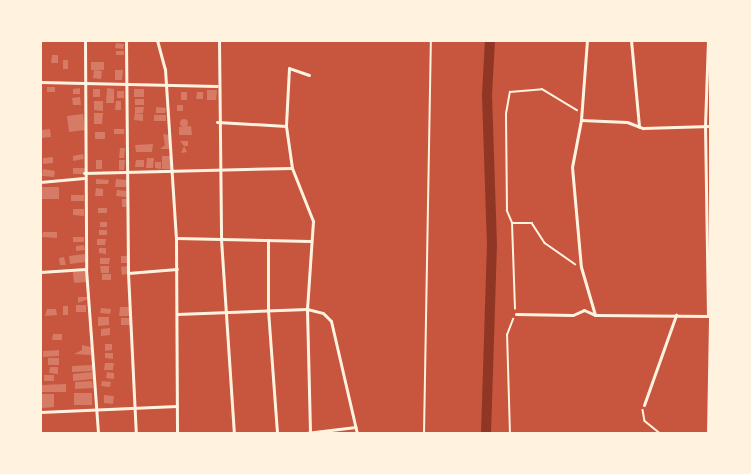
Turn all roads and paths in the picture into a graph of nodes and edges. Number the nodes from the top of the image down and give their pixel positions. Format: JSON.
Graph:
{"nodes":[{"id":1,"x":85,"y":40,"type":"edge"},
{"id":2,"x":126,"y":40,"type":"edge"},
{"id":3,"x":157,"y":40,"type":"edge"},
{"id":4,"x":219,"y":40,"type":"edge"},
{"id":5,"x":431,"y":40,"type":"edge"},
{"id":6,"x":587,"y":40,"type":"edge"},
{"id":7,"x":631,"y":40,"type":"edge"},
{"id":8,"x":708,"y":40,"type":"edge"},
{"id":9,"x":309,"y":75,"type":"dead end"},
{"id":10,"x":40,"y":82,"type":"edge"},
{"id":11,"x":83,"y":84,"type":"junction"},
{"id":12,"x":126,"y":84,"type":"junction"},
{"id":13,"x":167,"y":86,"type":"junction"},
{"id":14,"x":218,"y":86,"type":"junction"},
{"id":15,"x":582,"y":112,"type":"junction"},
{"id":16,"x":581,"y":120,"type":"junction"},
{"id":17,"x":217,"y":122,"type":"junction"},
{"id":18,"x":286,"y":126,"type":"junction"},
{"id":19,"x":705,"y":126,"type":"junction"},
{"id":20,"x":711,"y":126,"type":"edge"},
{"id":21,"x":639,"y":127,"type":"junction"},
{"id":22,"x":292,"y":168,"type":"junction"},
{"id":23,"x":127,"y":172,"type":"junction"},
{"id":24,"x":173,"y":173,"type":"junction"},
{"id":25,"x":219,"y":173,"type":"junction"},
{"id":26,"x":84,"y":176,"type":"junction"},
{"id":27,"x":708,"y":179,"type":"edge"},
{"id":28,"x":40,"y":182,"type":"edge"},
{"id":29,"x":512,"y":224,"type":"junction"},
{"id":30,"x":709,"y":226,"type":"edge"},
{"id":31,"x":176,"y":238,"type":"junction"},
{"id":32,"x":221,"y":239,"type":"junction"},
{"id":33,"x":268,"y":240,"type":"junction"},
{"id":34,"x":310,"y":241,"type":"junction"},
{"id":35,"x":581,"y":267,"type":"junction"},
{"id":36,"x":86,"y":269,"type":"junction"},
{"id":37,"x":177,"y":269,"type":"junction"},
{"id":38,"x":40,"y":272,"type":"edge"},
{"id":39,"x":128,"y":273,"type":"junction"},
{"id":40,"x":307,"y":309,"type":"junction"},
{"id":41,"x":224,"y":310,"type":"junction"},
{"id":42,"x":268,"y":310,"type":"junction"},
{"id":43,"x":177,"y":314,"type":"junction"},
{"id":44,"x":516,"y":314,"type":"junction"},
{"id":45,"x":595,"y":315,"type":"junction"},
{"id":46,"x":676,"y":315,"type":"junction"},
{"id":47,"x":709,"y":316,"type":"edge"},
{"id":48,"x":710,"y":386,"type":"edge"},
{"id":49,"x":644,"y":405,"type":"joint"},
{"id":50,"x":177,"y":406,"type":"junction"},
{"id":51,"x":135,"y":408,"type":"junction"},
{"id":52,"x":97,"y":411,"type":"junction"},
{"id":53,"x":40,"y":412,"type":"edge"},
{"id":54,"x":356,"y":427,"type":"junction"},
{"id":55,"x":310,"y":432,"type":"junction"},
{"id":56,"x":98,"y":434,"type":"edge"},
{"id":57,"x":136,"y":434,"type":"edge"},
{"id":58,"x":177,"y":434,"type":"edge"},
{"id":59,"x":234,"y":434,"type":"edge"},
{"id":60,"x":277,"y":434,"type":"edge"},
{"id":61,"x":298,"y":434,"type":"edge"},
{"id":62,"x":357,"y":434,"type":"edge"},
{"id":63,"x":424,"y":434,"type":"edge"},
{"id":64,"x":510,"y":434,"type":"edge"},
{"id":65,"x":662,"y":434,"type":"edge"},
{"id":66,"x":708,"y":434,"type":"edge"}],
"edges":[{"from":1,"to":11,"type":"street"},
{"from":2,"to":12,"type":"street"},
{"from":3,"to":13,"type":"street"},
{"from":4,"to":14,"type":"street"},
{"from":5,"to":63,"type":"path"},
{"from":6,"to":15,"type":"street"},
{"from":7,"to":21,"type":"street"},
{"from":8,"to":19,"type":"street"},
{"from":9,"to":18,"type":"street"},
{"from":10,"to":11,"type":"street"},
{"from":11,"to":12,"type":"street"},
{"from":11,"to":26,"type":"street"},
{"from":12,"to":13,"type":"street"},
{"from":12,"to":23,"type":"street"},
{"from":13,"to":14,"type":"street"},
{"from":13,"to":24,"type":"street"},
{"from":14,"to":17,"type":"street"},
{"from":15,"to":16,"type":"street"},
{"from":15,"to":29,"type":"path"},
{"from":16,"to":21,"type":"street"},
{"from":16,"to":35,"type":"street"},
{"from":17,"to":18,"type":"street"},
{"from":17,"to":25,"type":"street"},
{"from":18,"to":22,"type":"street"},
{"from":19,"to":20,"type":"street"},
{"from":19,"to":21,"type":"street"},
{"from":19,"to":27,"type":"street"},
{"from":22,"to":25,"type":"street"},
{"from":22,"to":34,"type":"street"},
{"from":23,"to":24,"type":"street"},
{"from":23,"to":26,"type":"street"},
{"from":23,"to":39,"type":"street"},
{"from":24,"to":25,"type":"street"},
{"from":24,"to":31,"type":"street"},
{"from":25,"to":32,"type":"street"},
{"from":26,"to":28,"type":"street"},
{"from":26,"to":36,"type":"street"},
{"from":27,"to":30,"type":"street"},
{"from":29,"to":35,"type":"path"},
{"from":29,"to":44,"type":"path"},
{"from":30,"to":47,"type":"street"},
{"from":31,"to":32,"type":"street"},
{"from":31,"to":37,"type":"street"},
{"from":32,"to":33,"type":"street"},
{"from":32,"to":41,"type":"street"},
{"from":33,"to":34,"type":"street"},
{"from":33,"to":42,"type":"street"},
{"from":34,"to":40,"type":"street"},
{"from":35,"to":45,"type":"street"},
{"from":36,"to":38,"type":"street"},
{"from":36,"to":52,"type":"street"},
{"from":37,"to":39,"type":"street"},
{"from":37,"to":43,"type":"street"},
{"from":39,"to":51,"type":"street"},
{"from":40,"to":42,"type":"street"},
{"from":40,"to":54,"type":"street"},
{"from":40,"to":55,"type":"street"},
{"from":41,"to":42,"type":"street"},
{"from":41,"to":43,"type":"street"},
{"from":41,"to":59,"type":"street"},
{"from":42,"to":60,"type":"street"},
{"from":43,"to":50,"type":"street"},
{"from":44,"to":45,"type":"street"},
{"from":44,"to":64,"type":"path"},
{"from":45,"to":46,"type":"street"},
{"from":46,"to":47,"type":"street"},
{"from":46,"to":49,"type":"street"},
{"from":47,"to":48,"type":"street"},
{"from":48,"to":66,"type":"street"},
{"from":49,"to":65,"type":"path"},
{"from":50,"to":51,"type":"street"},
{"from":50,"to":58,"type":"street"},
{"from":51,"to":52,"type":"street"},
{"from":51,"to":57,"type":"street"},
{"from":52,"to":53,"type":"street"},
{"from":52,"to":56,"type":"street"},
{"from":54,"to":55,"type":"street"},
{"from":54,"to":62,"type":"street"},
{"from":55,"to":61,"type":"street"}]}
